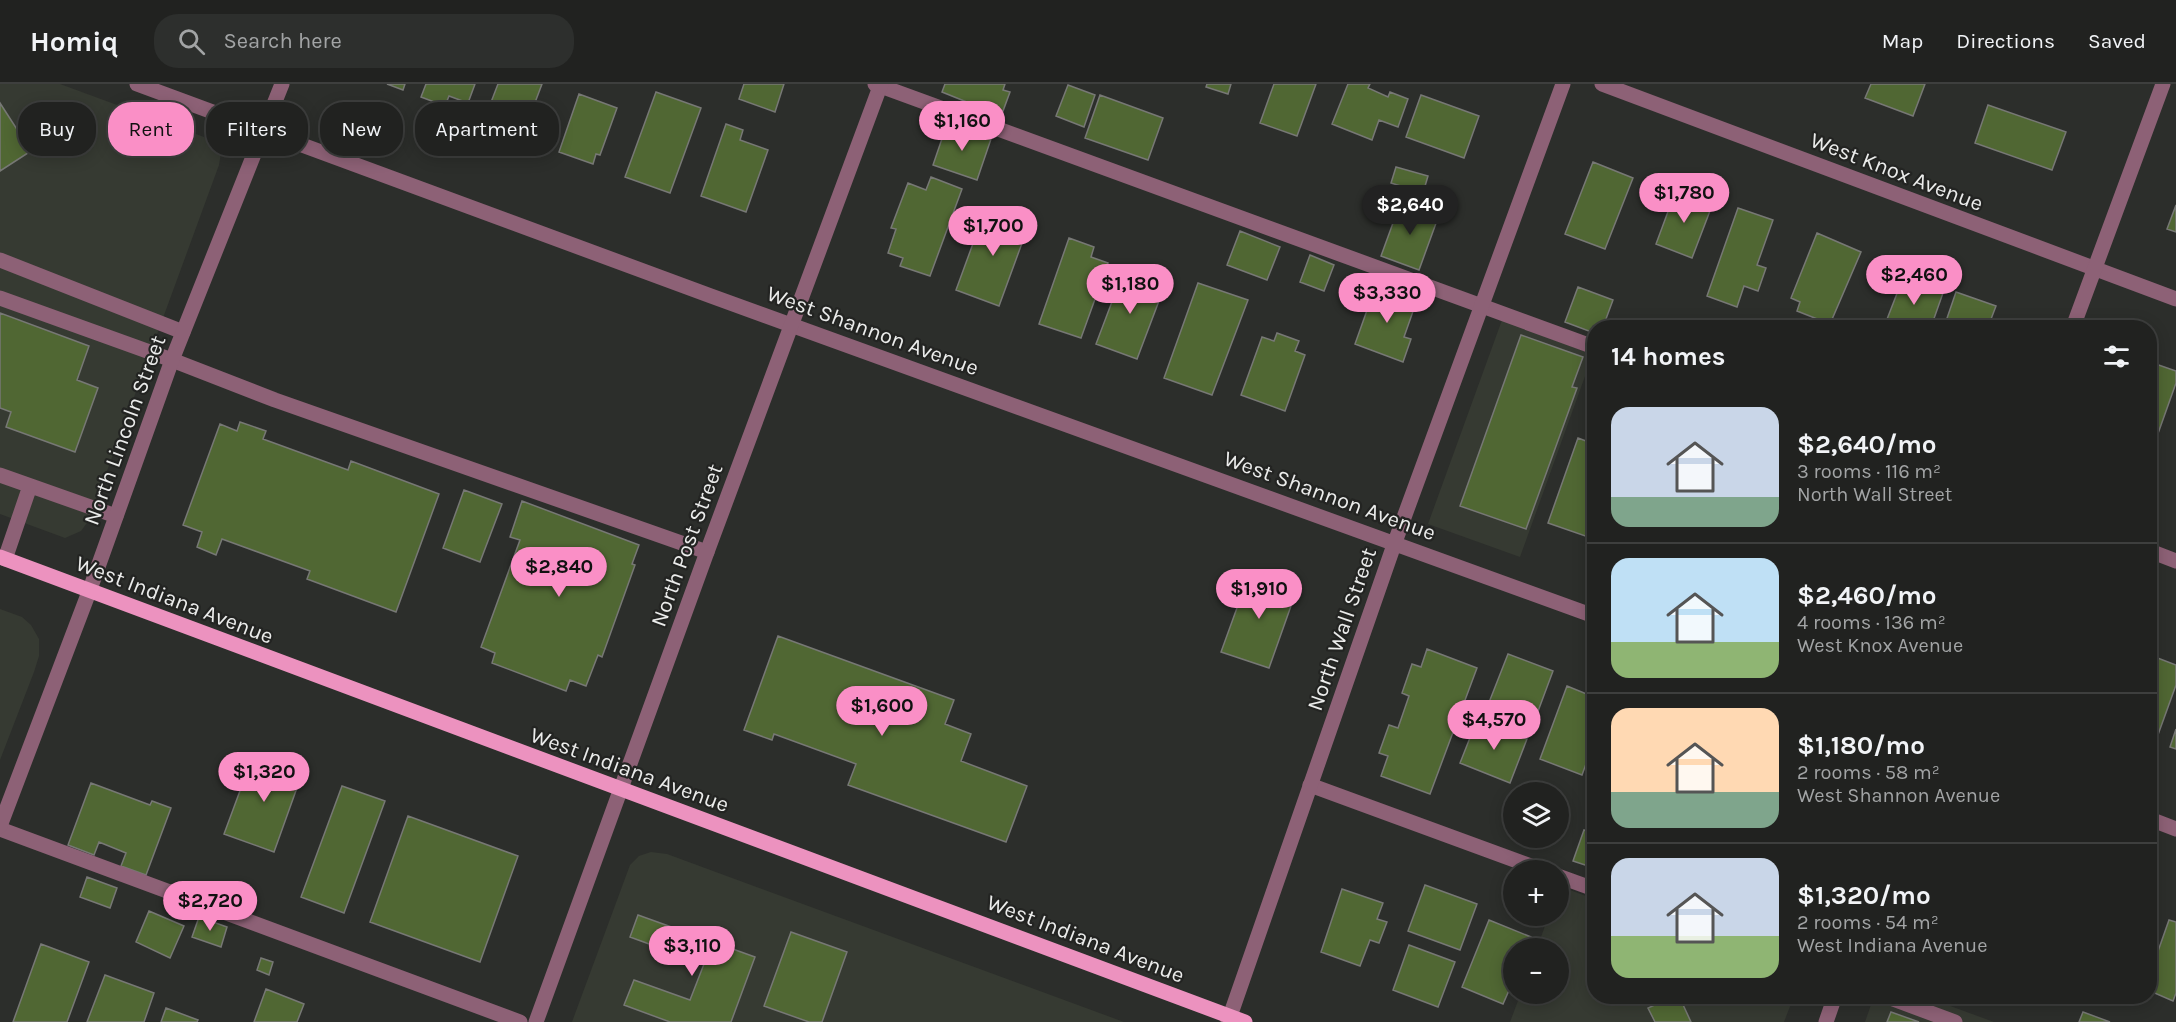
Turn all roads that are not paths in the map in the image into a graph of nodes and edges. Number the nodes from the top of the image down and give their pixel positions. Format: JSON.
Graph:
{"nodes":[{"id":1,"x":137,"y":84,"type":"edge"},
{"id":2,"x":282,"y":84,"type":"edge"},
{"id":3,"x":1563,"y":84,"type":"edge"},
{"id":4,"x":1602,"y":84,"type":"edge"},
{"id":5,"x":2163,"y":84,"type":"edge"},
{"id":6,"x":879,"y":85,"type":"edge"},
{"id":7,"x":275,"y":102,"type":"edge"},
{"id":8,"x":206,"y":109,"type":"edge"},
{"id":9,"x":308,"y":147,"type":"edge"},
{"id":10,"x":255,"y":156,"type":"edge"},
{"id":11,"x":0,"y":260,"type":"edge"},
{"id":12,"x":2094,"y":269,"type":"junction"},
{"id":13,"x":0,"y":298,"type":"edge"},
{"id":14,"x":2176,"y":299,"type":"edge"},
{"id":15,"x":1481,"y":306,"type":"junction"},
{"id":16,"x":2076,"y":320,"type":"edge"},
{"id":17,"x":791,"y":325,"type":"junction"},
{"id":18,"x":183,"y":332,"type":"junction"},
{"id":19,"x":1587,"y":344,"type":"edge"},
{"id":20,"x":172,"y":360,"type":"junction"},
{"id":21,"x":0,"y":475,"type":"edge"},
{"id":22,"x":30,"y":486,"type":"junction"},
{"id":23,"x":116,"y":516,"type":"junction"},
{"id":24,"x":1395,"y":542,"type":"junction"},
{"id":25,"x":707,"y":552,"type":"junction"},
{"id":26,"x":2157,"y":554,"type":"edge"},
{"id":27,"x":3,"y":558,"type":"edge"},
{"id":28,"x":2176,"y":561,"type":"edge"},
{"id":29,"x":89,"y":592,"type":"junction"},
{"id":30,"x":1587,"y":613,"type":"edge"},
{"id":31,"x":1310,"y":785,"type":"junction"},
{"id":32,"x":620,"y":789,"type":"junction"},
{"id":33,"x":2157,"y":822,"type":"edge"},
{"id":34,"x":0,"y":827,"type":"edge"},
{"id":35,"x":2176,"y":829,"type":"edge"},
{"id":36,"x":1515,"y":860,"type":"edge"},
{"id":37,"x":1569,"y":880,"type":"edge"},
{"id":38,"x":1587,"y":886,"type":"edge"},
{"id":39,"x":1832,"y":1004,"type":"edge"},
{"id":40,"x":1907,"y":1004,"type":"edge"},
{"id":41,"x":1229,"y":1019,"type":"edge"},
{"id":42,"x":520,"y":1022,"type":"edge"},
{"id":43,"x":536,"y":1022,"type":"edge"},
{"id":44,"x":1245,"y":1022,"type":"edge"},
{"id":45,"x":1826,"y":1022,"type":"edge"},
{"id":46,"x":1955,"y":1022,"type":"edge"}],
"edges":[{"from":1,"to":8,"type":"street","name":"West Shannon Avenue"},
{"from":2,"to":7,"type":"street","name":"North Lincoln Street"},
{"from":3,"to":15,"type":"street","name":"North Wall Street"},
{"from":4,"to":12,"type":"street","name":"West Knox Avenue"},
{"from":5,"to":12,"type":"street"},
{"from":6,"to":15,"type":"street"},
{"from":6,"to":17,"type":"street","name":"North Post Street"},
{"from":9,"to":17,"type":"street","name":"West Shannon Avenue"},
{"from":10,"to":18,"type":"street","name":"North Lincoln Street"},
{"from":11,"to":18,"type":"street"},
{"from":12,"to":14,"type":"street","name":"West Knox Avenue"},
{"from":12,"to":16,"type":"street"},
{"from":13,"to":20,"type":"street"},
{"from":15,"to":19,"type":"street"},
{"from":15,"to":24,"type":"street","name":"North Wall Street"},
{"from":17,"to":24,"type":"street","name":"West Shannon Avenue"},
{"from":17,"to":25,"type":"street","name":"North Post Street"},
{"from":18,"to":20,"type":"street","name":"North Lincoln Street"},
{"from":20,"to":23,"type":"street","name":"North Lincoln Street"},
{"from":20,"to":25,"type":"street"},
{"from":21,"to":22,"type":"street"},
{"from":22,"to":23,"type":"street"},
{"from":22,"to":27,"type":"street"},
{"from":23,"to":29,"type":"street","name":"North Lincoln Street"},
{"from":24,"to":30,"type":"street","name":"West Shannon Avenue"},
{"from":24,"to":31,"type":"street","name":"North Wall Street"},
{"from":25,"to":32,"type":"street","name":"North Post Street"},
{"from":26,"to":28,"type":"street"},
{"from":27,"to":29,"type":"main road","name":"West Indiana Avenue"},
{"from":29,"to":32,"type":"main road","name":"West Indiana Avenue"},
{"from":29,"to":34,"type":"street","name":"North Lincoln Street"},
{"from":31,"to":36,"type":"street"},
{"from":31,"to":41,"type":"street","name":"North Wall Street"},
{"from":32,"to":41,"type":"main road","name":"West Indiana Avenue"},
{"from":32,"to":43,"type":"street","name":"North Post Street"},
{"from":33,"to":35,"type":"street"},
{"from":34,"to":42,"type":"street"},
{"from":37,"to":38,"type":"street"},
{"from":39,"to":45,"type":"street"},
{"from":40,"to":46,"type":"street"},
{"from":41,"to":44,"type":"main road","name":"West Indiana Avenue"}]}
